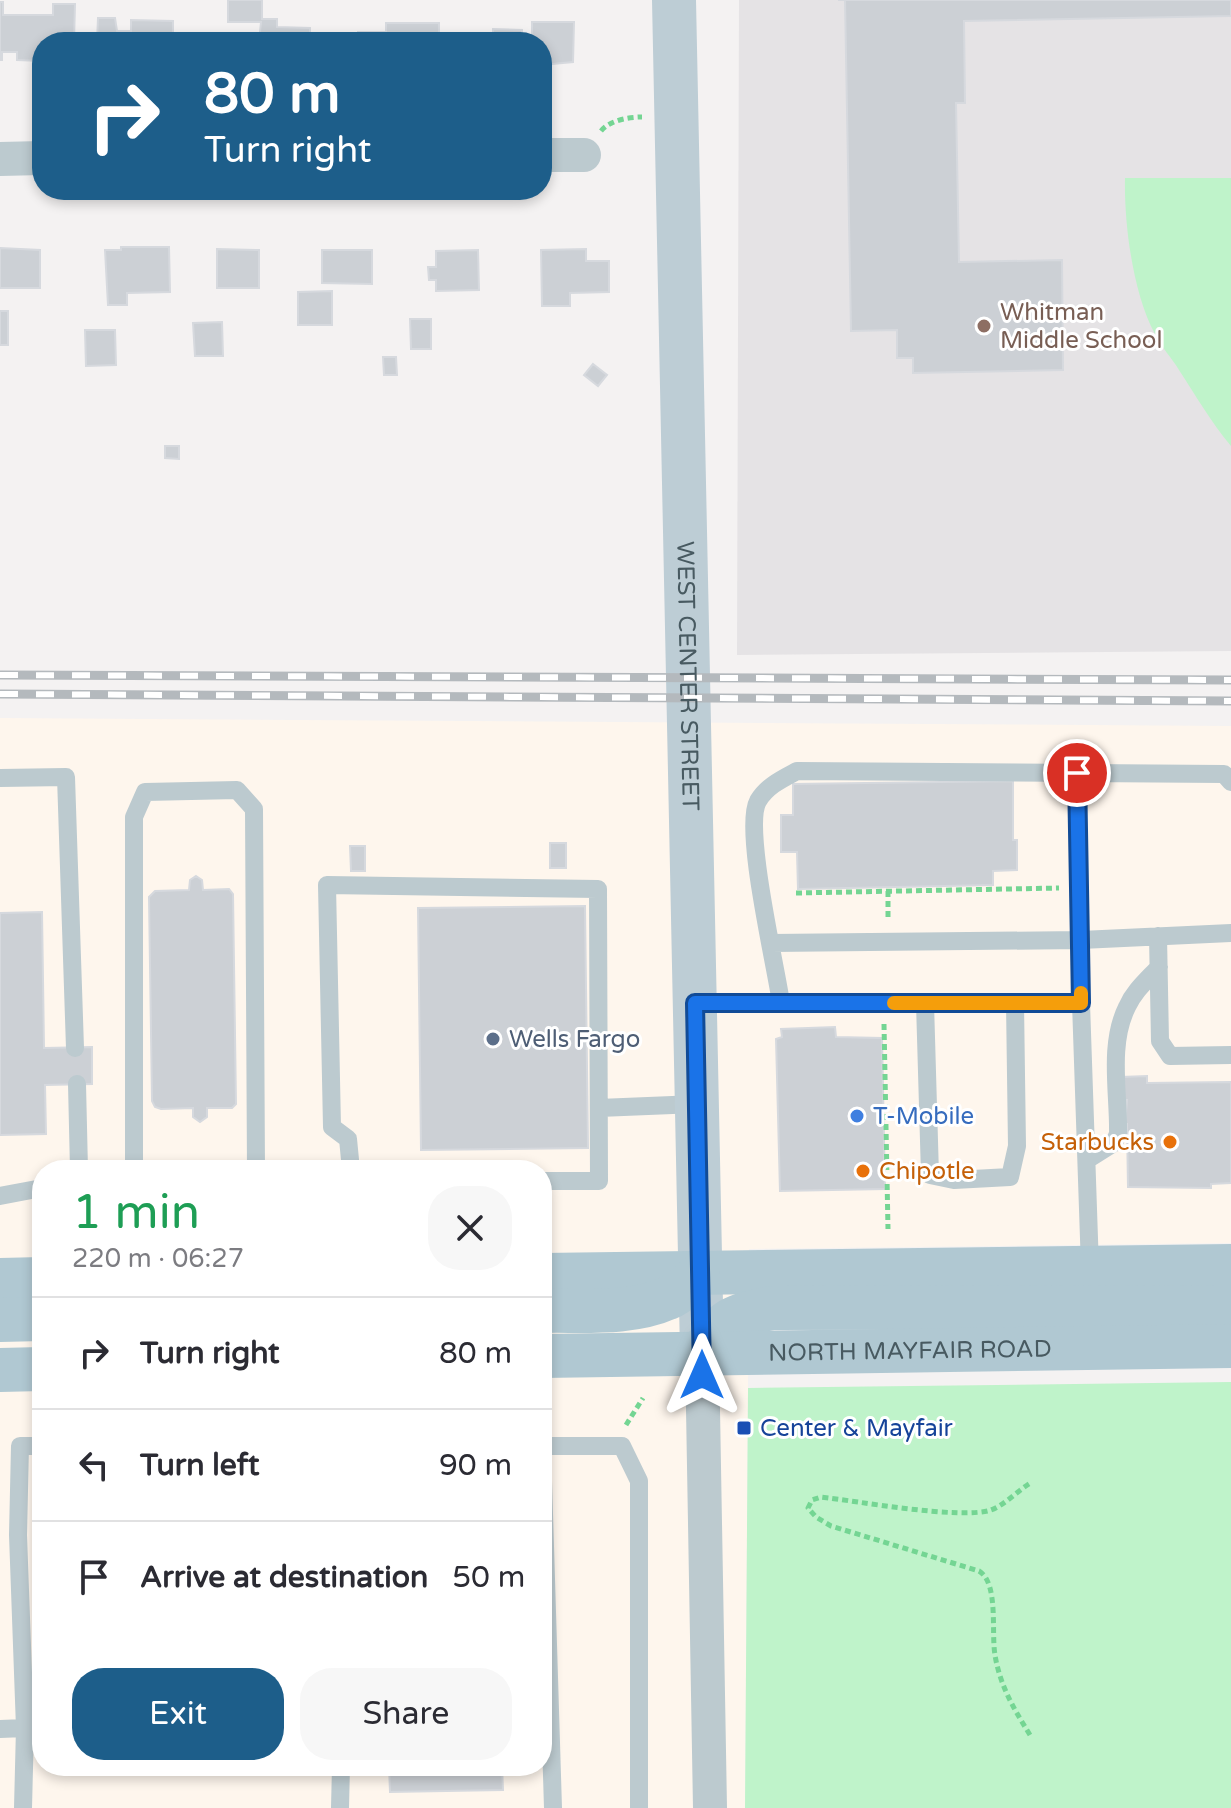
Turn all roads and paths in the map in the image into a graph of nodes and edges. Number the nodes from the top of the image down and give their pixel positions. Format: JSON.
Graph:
{"nodes":[{"id":1,"x":674,"y":0,"type":"edge"},
{"id":2,"x":552,"y":155,"type":"edge"},
{"id":3,"x":584,"y":155,"type":"dead end"},
{"id":4,"x":32,"y":158,"type":"edge"},
{"id":5,"x":0,"y":159,"type":"edge"},
{"id":6,"x":1077,"y":773,"type":"junction"},
{"id":7,"x":0,"y":778,"type":"edge"},
{"id":8,"x":1231,"y":782,"type":"edge"},
{"id":9,"x":888,"y":891,"type":"junction"},
{"id":10,"x":796,"y":893,"type":"dead end"},
{"id":11,"x":1059,"y":898,"type":"dead end"},
{"id":12,"x":888,"y":920,"type":"dead end"},
{"id":13,"x":1231,"y":933,"type":"edge"},
{"id":14,"x":1158,"y":936,"type":"junction"},
{"id":15,"x":1081,"y":940,"type":"junction"},
{"id":16,"x":771,"y":943,"type":"junction"},
{"id":17,"x":1159,"y":967,"type":"junction"},
{"id":18,"x":695,"y":1003,"type":"junction"},
{"id":19,"x":781,"y":1003,"type":"junction"},
{"id":20,"x":925,"y":1003,"type":"junction"},
{"id":21,"x":1015,"y":1003,"type":"junction"},
{"id":22,"x":1081,"y":1003,"type":"junction"},
{"id":23,"x":870,"y":1024,"type":"dead end"},
{"id":24,"x":75,"y":1048,"type":"dead end"},
{"id":25,"x":1231,"y":1055,"type":"edge"},
{"id":26,"x":77,"y":1084,"type":"dead end"},
{"id":27,"x":697,"y":1104,"type":"junction"},
{"id":28,"x":599,"y":1108,"type":"junction"},
{"id":29,"x":77,"y":1160,"type":"edge"},
{"id":30,"x":134,"y":1160,"type":"edge"},
{"id":31,"x":256,"y":1160,"type":"edge"},
{"id":32,"x":350,"y":1160,"type":"edge"},
{"id":33,"x":1087,"y":1160,"type":"junction"},
{"id":34,"x":552,"y":1181,"type":"edge"},
{"id":35,"x":32,"y":1190,"type":"edge"},
{"id":36,"x":0,"y":1196,"type":"edge"},
{"id":37,"x":888,"y":1229,"type":"dead end"},
{"id":38,"x":1231,"y":1266,"type":"edge"},
{"id":39,"x":1090,"y":1268,"type":"junction"},
{"id":40,"x":701,"y":1274,"type":"junction"},
{"id":41,"x":552,"y":1275,"type":"edge"},
{"id":42,"x":32,"y":1279,"type":"edge"},
{"id":43,"x":0,"y":1280,"type":"edge"},
{"id":44,"x":1231,"y":1307,"type":"edge"},
{"id":45,"x":552,"y":1311,"type":"edge"},
{"id":46,"x":32,"y":1319,"type":"edge"},
{"id":47,"x":0,"y":1320,"type":"edge"},
{"id":48,"x":1231,"y":1346,"type":"edge"},
{"id":49,"x":702,"y":1352,"type":"junction"},
{"id":50,"x":552,"y":1356,"type":"edge"},
{"id":51,"x":32,"y":1369,"type":"edge"},
{"id":52,"x":0,"y":1370,"type":"edge"},
{"id":53,"x":32,"y":1446,"type":"edge"},
{"id":54,"x":552,"y":1447,"type":"edge"},
{"id":55,"x":1032,"y":1482,"type":"dead end"},
{"id":56,"x":25,"y":1728,"type":"junction"},
{"id":57,"x":0,"y":1729,"type":"edge"},
{"id":58,"x":1030,"y":1735,"type":"dead end"},
{"id":59,"x":552,"y":1775,"type":"edge"},
{"id":60,"x":341,"y":1776,"type":"edge"},
{"id":61,"x":23,"y":1808,"type":"edge"},
{"id":62,"x":340,"y":1808,"type":"edge"},
{"id":63,"x":553,"y":1808,"type":"edge"},
{"id":64,"x":639,"y":1808,"type":"edge"},
{"id":65,"x":710,"y":1808,"type":"edge"}],
"edges":[{"from":1,"to":18,"type":"street","name":"WEST CENTER STREET"},
{"from":2,"to":3,"type":"street"},
{"from":4,"to":5,"type":"street"},
{"from":6,"to":8,"type":"lane"},
{"from":6,"to":15,"type":"lane"},
{"from":6,"to":16,"type":"lane"},
{"from":7,"to":24,"type":"lane"},
{"from":9,"to":10,"type":"path"},
{"from":9,"to":11,"type":"path"},
{"from":9,"to":12,"type":"path"},
{"from":13,"to":14,"type":"lane"},
{"from":14,"to":15,"type":"lane"},
{"from":14,"to":17,"type":"lane"},
{"from":15,"to":16,"type":"lane"},
{"from":15,"to":22,"type":"lane"},
{"from":16,"to":19,"type":"lane"},
{"from":17,"to":25,"type":"lane"},
{"from":17,"to":33,"type":"lane"},
{"from":18,"to":19,"type":"lane"},
{"from":18,"to":27,"type":"street","name":"WEST CENTER STREET"},
{"from":19,"to":20,"type":"lane"},
{"from":20,"to":21,"type":"lane"},
{"from":20,"to":21,"type":"lane"},
{"from":21,"to":22,"type":"lane"},
{"from":22,"to":33,"type":"lane"},
{"from":23,"to":37,"type":"path"},
{"from":26,"to":29,"type":"lane"},
{"from":27,"to":28,"type":"lane"},
{"from":27,"to":40,"type":"street","name":"WEST CENTER STREET"},
{"from":28,"to":32,"type":"lane"},
{"from":28,"to":34,"type":"lane"},
{"from":30,"to":31,"type":"lane"},
{"from":33,"to":39,"type":"lane"},
{"from":35,"to":36,"type":"lane"},
{"from":38,"to":39,"type":"main road"},
{"from":39,"to":40,"type":"main road"},
{"from":40,"to":41,"type":"main road"},
{"from":40,"to":45,"type":"main road"},
{"from":40,"to":49,"type":"street","name":"WEST CENTER STREET"},
{"from":42,"to":43,"type":"main road"},
{"from":44,"to":49,"type":"main road"},
{"from":46,"to":47,"type":"main road"},
{"from":48,"to":49,"type":"main road","name":"NORTH MAYFAIR ROAD"},
{"from":49,"to":50,"type":"main road","name":"NORTH MAYFAIR ROAD"},
{"from":49,"to":65,"type":"street"},
{"from":51,"to":52,"type":"main road"},
{"from":53,"to":56,"type":"lane"},
{"from":54,"to":64,"type":"lane"},
{"from":55,"to":58,"type":"path"},
{"from":56,"to":57,"type":"lane"},
{"from":56,"to":61,"type":"lane"},
{"from":59,"to":63,"type":"lane"},
{"from":60,"to":62,"type":"lane"}]}
